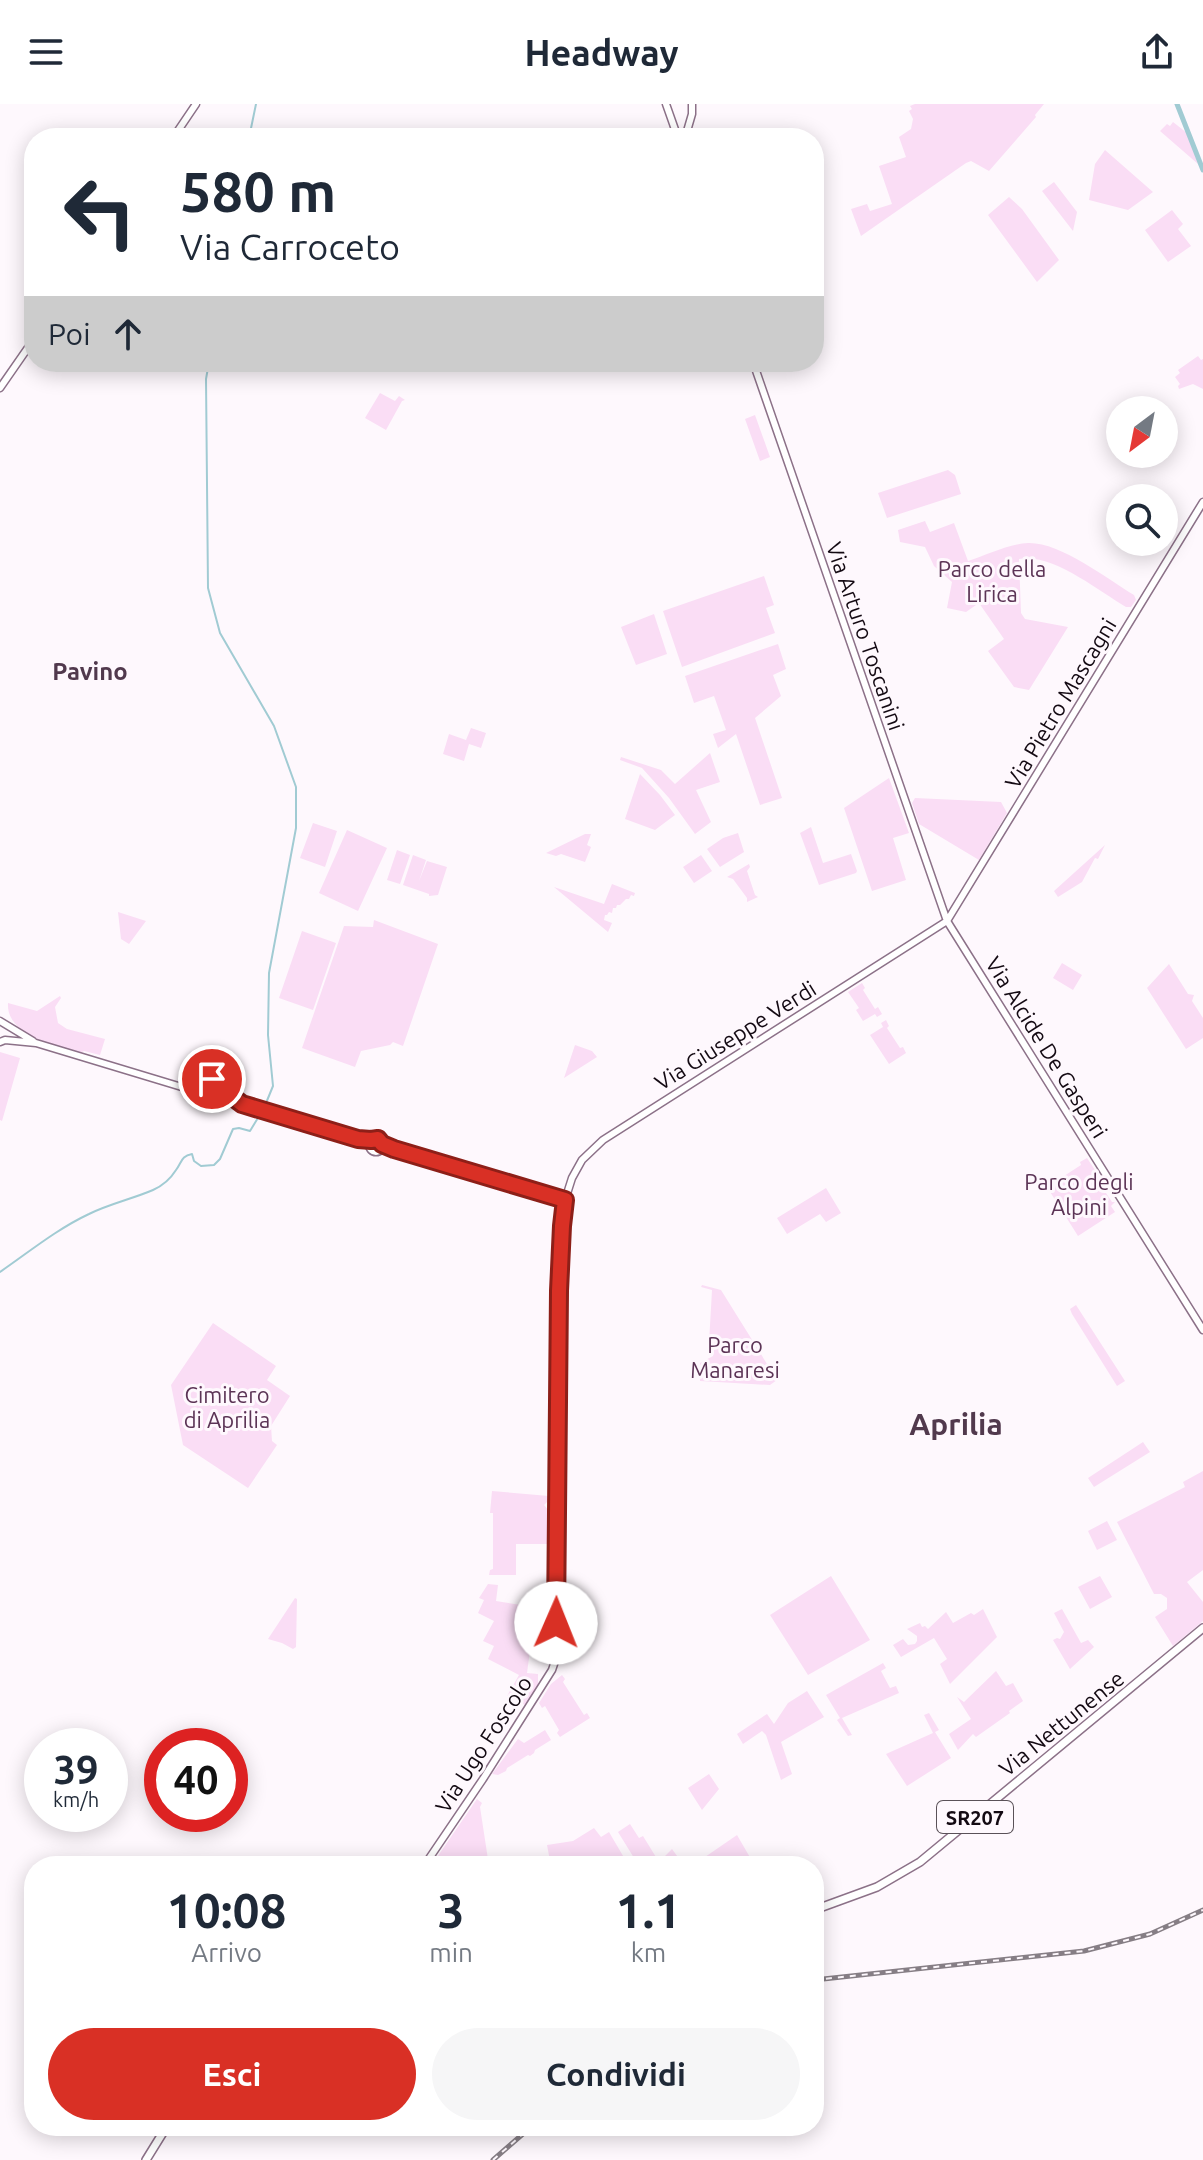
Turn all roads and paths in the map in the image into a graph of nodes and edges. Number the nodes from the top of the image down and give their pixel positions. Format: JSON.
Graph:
{"nodes":[{"id":1,"x":196,"y":104,"type":"edge"},
{"id":2,"x":666,"y":104,"type":"edge"},
{"id":3,"x":692,"y":104,"type":"edge"},
{"id":4,"x":690,"y":122,"type":"junction"},
{"id":5,"x":673,"y":123,"type":"junction"},
{"id":6,"x":180,"y":128,"type":"edge"},
{"id":7,"x":675,"y":128,"type":"edge"},
{"id":8,"x":688,"y":128,"type":"edge"},
{"id":9,"x":24,"y":353,"type":"edge"},
{"id":10,"x":756,"y":372,"type":"edge"},
{"id":11,"x":0,"y":388,"type":"edge"},
{"id":12,"x":1203,"y":502,"type":"edge"},
{"id":13,"x":947,"y":921,"type":"junction"},
{"id":14,"x":4,"y":1023,"type":"edge"},
{"id":15,"x":3,"y":1041,"type":"edge"},
{"id":16,"x":36,"y":1043,"type":"junction"},
{"id":17,"x":206,"y":1083,"type":"junction"},
{"id":18,"x":185,"y":1088,"type":"junction"},
{"id":19,"x":224,"y":1090,"type":"junction"},
{"id":20,"x":211,"y":1098,"type":"junction"},
{"id":21,"x":242,"y":1104,"type":"junction"},
{"id":22,"x":370,"y":1144,"type":"junction"},
{"id":23,"x":381,"y":1147,"type":"junction"},
{"id":24,"x":565,"y":1200,"type":"junction"},
{"id":25,"x":1203,"y":1330,"type":"edge"},
{"id":26,"x":1203,"y":1628,"type":"edge"},
{"id":27,"x":555,"y":1636,"type":"joint"},
{"id":28,"x":431,"y":1856,"type":"edge"},
{"id":29,"x":824,"y":1906,"type":"edge"},
{"id":30,"x":161,"y":2136,"type":"edge"},
{"id":31,"x":146,"y":2160,"type":"edge"}],
"edges":[{"from":1,"to":6,"type":"street"},
{"from":2,"to":5,"type":"street"},
{"from":3,"to":4,"type":"street"},
{"from":4,"to":5,"type":"street"},
{"from":4,"to":8,"type":"street"},
{"from":5,"to":7,"type":"street"},
{"from":9,"to":11,"type":"street"},
{"from":10,"to":13,"type":"street","name":"Via Arturo Toscanini"},
{"from":12,"to":13,"type":"street","name":"Via Pietro Mascagni"},
{"from":13,"to":24,"type":"street","name":"Via Giuseppe Verdi"},
{"from":13,"to":25,"type":"street","name":"Via Alcide De Gasperi"},
{"from":14,"to":15,"type":"street"},
{"from":14,"to":16,"type":"street"},
{"from":15,"to":16,"type":"street"},
{"from":16,"to":18,"type":"street"},
{"from":17,"to":18,"type":"street"},
{"from":17,"to":19,"type":"street"},
{"from":17,"to":20,"type":"street"},
{"from":18,"to":20,"type":"street"},
{"from":19,"to":20,"type":"street"},
{"from":19,"to":21,"type":"street"},
{"from":20,"to":21,"type":"street"},
{"from":21,"to":22,"type":"street"},
{"from":22,"to":23,"type":"street"},
{"from":22,"to":23,"type":"street"},
{"from":23,"to":24,"type":"street"},
{"from":24,"to":27,"type":"street","name":"Via Giuseppe Verdi"},
{"from":26,"to":29,"type":"main road","name":"Via Nettunense","number":"SR207"},
{"from":27,"to":28,"type":"street","name":"Via Ugo Foscolo"},
{"from":30,"to":31,"type":"main road"}]}
